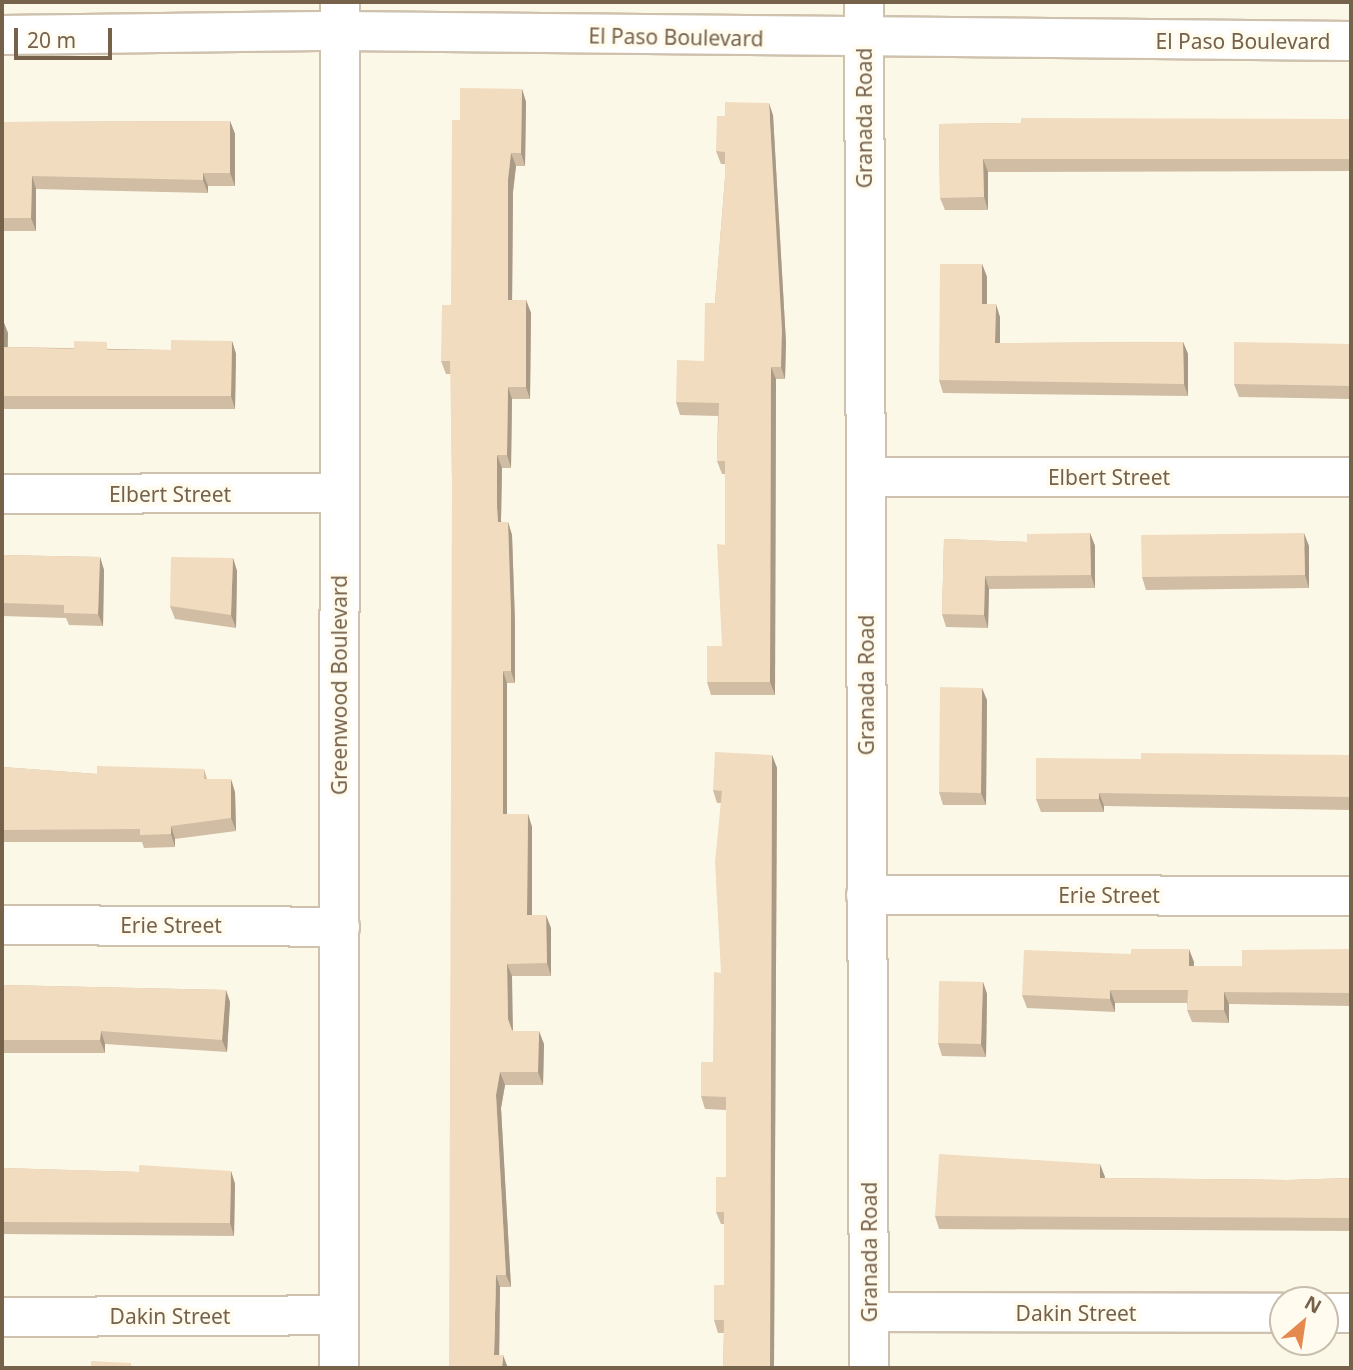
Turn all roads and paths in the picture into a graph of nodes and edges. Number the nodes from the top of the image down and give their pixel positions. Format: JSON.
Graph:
{"nodes":[{"id":1,"x":864,"y":2,"type":"edge"},
{"id":2,"x":340,"y":17,"type":"edge"},
{"id":3,"x":2,"y":35,"type":"edge"},
{"id":4,"x":863,"y":40,"type":"junction"},
{"id":5,"x":1351,"y":41,"type":"edge"},
{"id":6,"x":866,"y":477,"type":"junction"},
{"id":7,"x":1351,"y":477,"type":"edge"},
{"id":8,"x":338,"y":493,"type":"junction"},
{"id":9,"x":2,"y":494,"type":"edge"},
{"id":10,"x":866,"y":895,"type":"junction"},
{"id":11,"x":1351,"y":896,"type":"edge"},
{"id":12,"x":2,"y":925,"type":"edge"},
{"id":13,"x":340,"y":928,"type":"junction"},
{"id":14,"x":869,"y":1312,"type":"junction"},
{"id":15,"x":1269,"y":1313,"type":"edge"},
{"id":16,"x":338,"y":1315,"type":"junction"},
{"id":17,"x":2,"y":1317,"type":"edge"},
{"id":18,"x":339,"y":1368,"type":"edge"},
{"id":19,"x":869,"y":1368,"type":"edge"}],
"edges":[{"from":1,"to":4,"type":"street","name":"Granada Road"},
{"from":2,"to":3,"type":"street","name":"El Paso Boulevard"},
{"from":2,"to":4,"type":"street","name":"El Paso Boulevard"},
{"from":2,"to":8,"type":"street","name":"Greenwood Boulevard"},
{"from":4,"to":5,"type":"street","name":"El Paso Boulevard"},
{"from":4,"to":6,"type":"street","name":"Granada Road"},
{"from":6,"to":7,"type":"street","name":"Elbert Street"},
{"from":6,"to":10,"type":"street","name":"Granada Road"},
{"from":8,"to":9,"type":"street","name":"Elbert Street"},
{"from":8,"to":13,"type":"street","name":"Greenwood Boulevard"},
{"from":10,"to":11,"type":"street","name":"Erie Street"},
{"from":10,"to":14,"type":"street","name":"Granada Road"},
{"from":12,"to":13,"type":"street","name":"Erie Street"},
{"from":13,"to":16,"type":"street","name":"Greenwood Boulevard"},
{"from":14,"to":15,"type":"street","name":"Dakin Street"},
{"from":14,"to":19,"type":"street","name":"Granada Road"},
{"from":16,"to":17,"type":"street","name":"Dakin Street"},
{"from":16,"to":18,"type":"street","name":"Greenwood Boulevard"}]}
